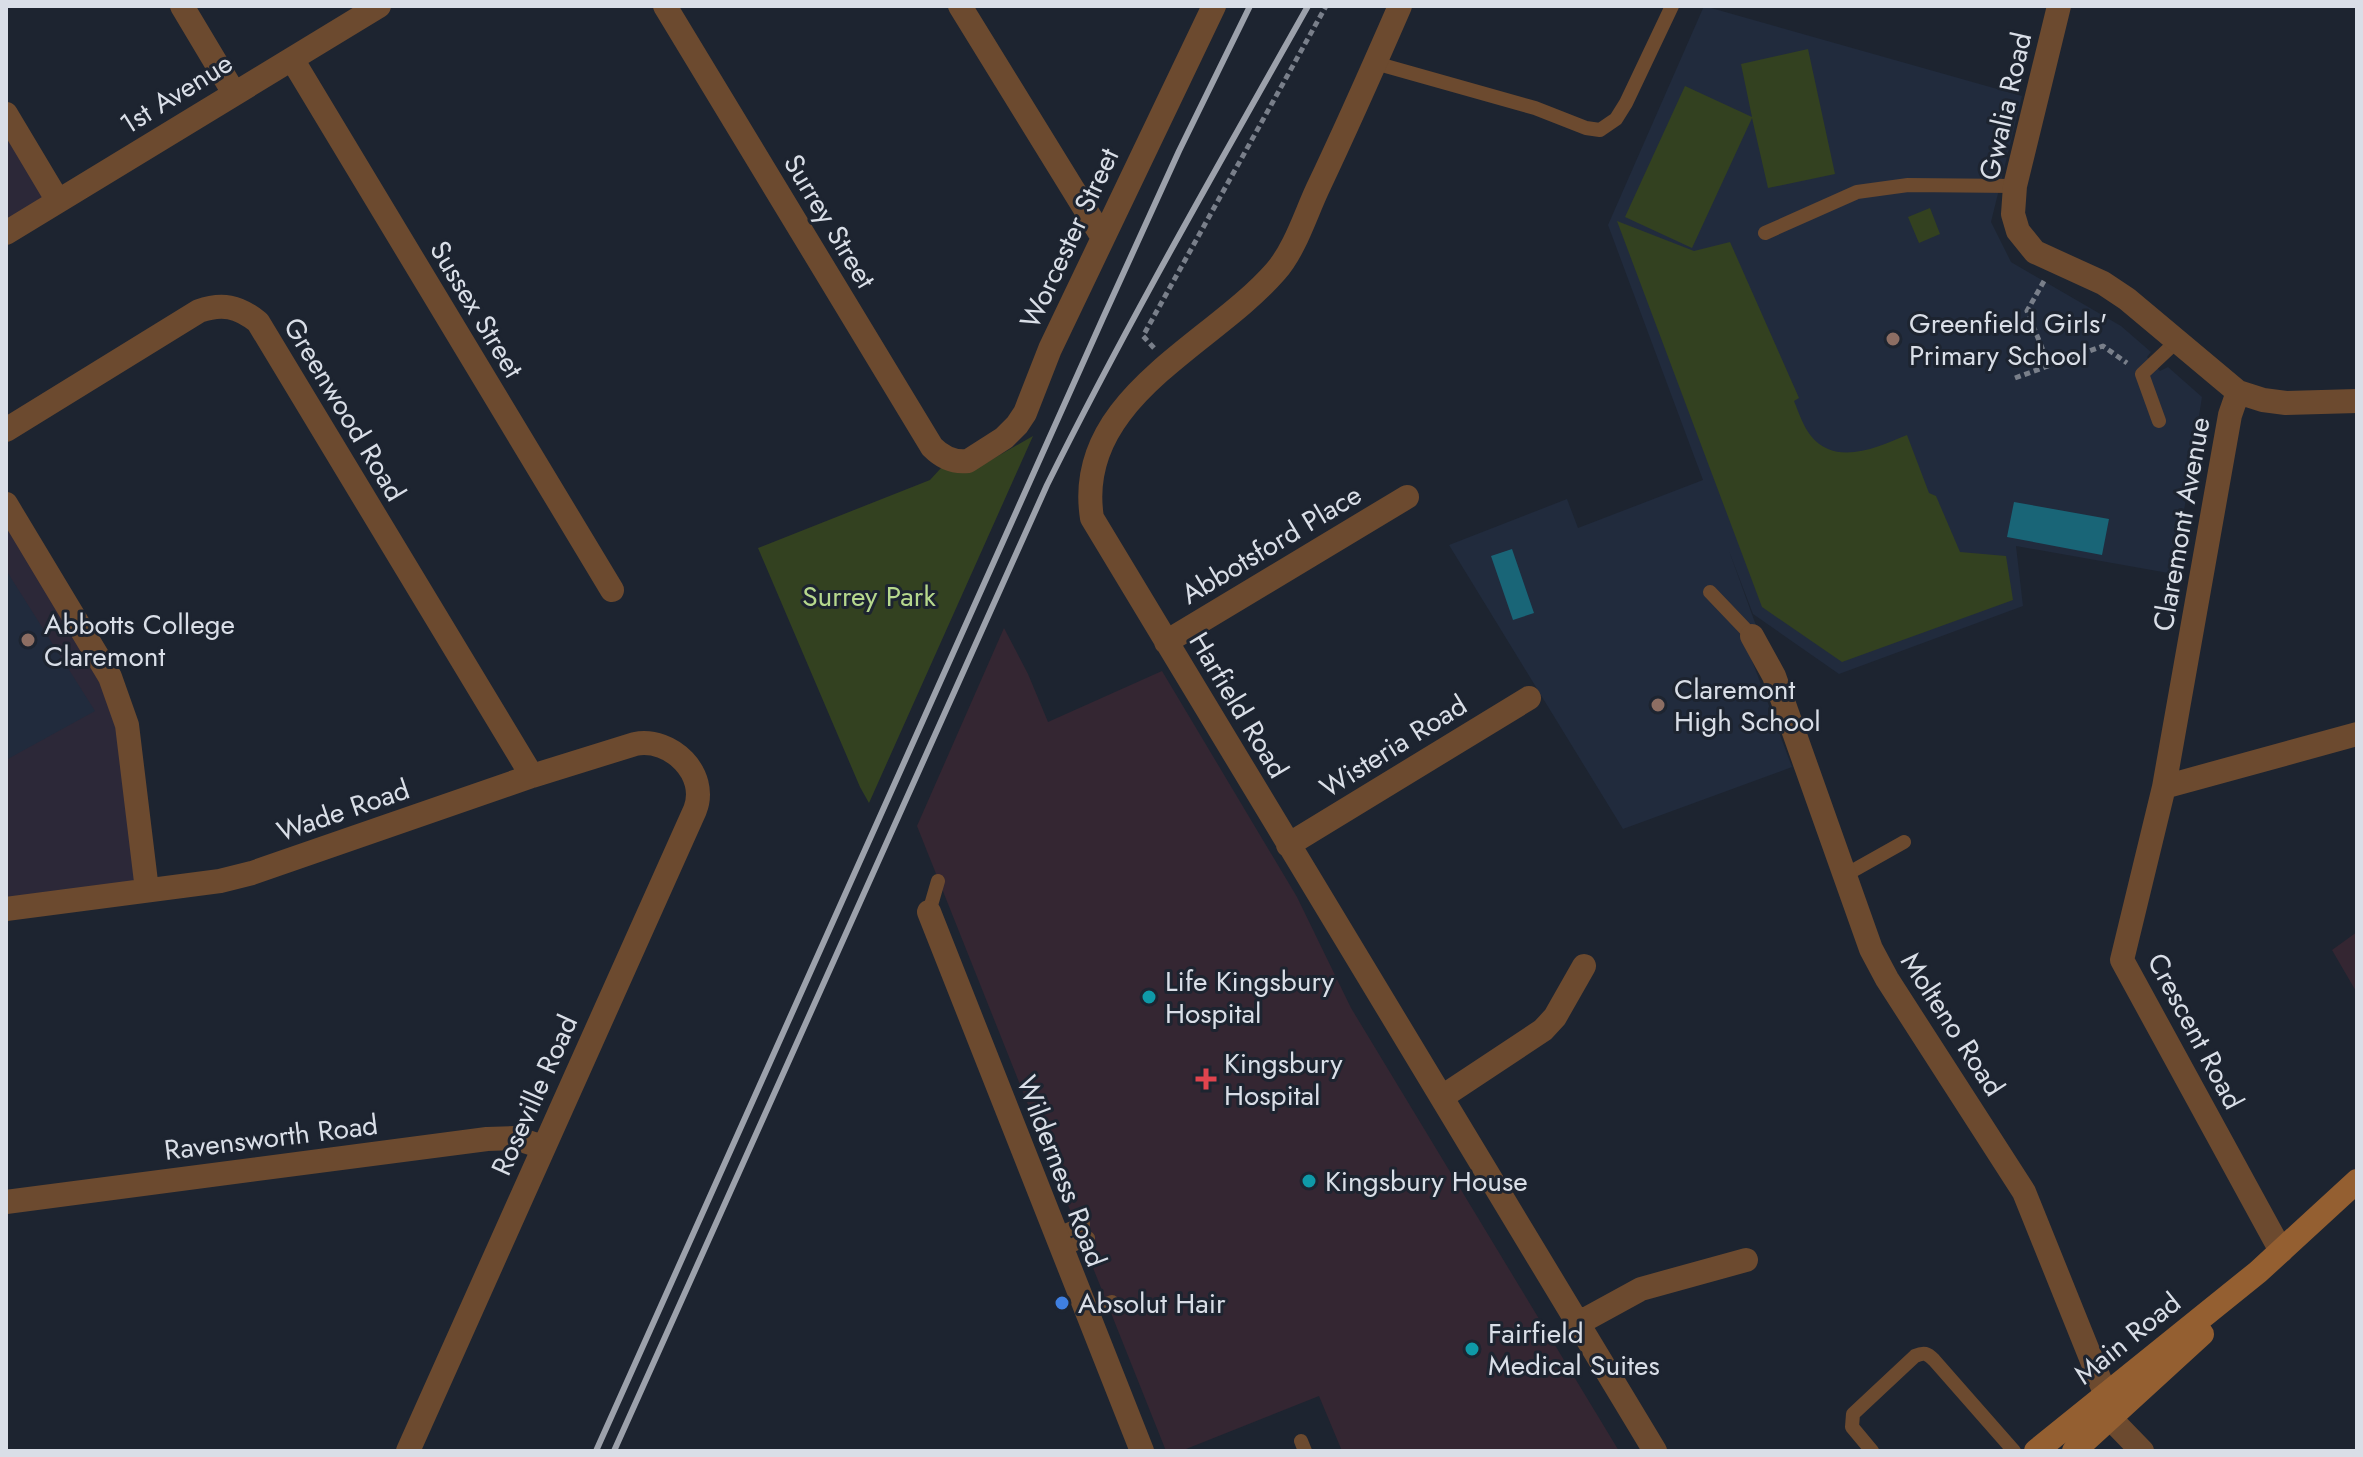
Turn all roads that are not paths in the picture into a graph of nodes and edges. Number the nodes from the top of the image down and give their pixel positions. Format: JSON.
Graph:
{"nodes":[{"id":1,"x":182,"y":6,"type":"edge"},
{"id":2,"x":379,"y":6,"type":"edge"},
{"id":3,"x":665,"y":6,"type":"edge"},
{"id":4,"x":960,"y":6,"type":"edge"},
{"id":5,"x":1214,"y":6,"type":"edge"},
{"id":6,"x":1400,"y":6,"type":"edge"},
{"id":7,"x":1672,"y":6,"type":"edge"},
{"id":8,"x":2059,"y":6,"type":"edge"},
{"id":9,"x":292,"y":59,"type":"junction"},
{"id":10,"x":1375,"y":63,"type":"junction"},
{"id":11,"x":234,"y":93,"type":"junction"},
{"id":12,"x":6,"y":114,"type":"edge"},
{"id":13,"x":2015,"y":186,"type":"junction"},
{"id":14,"x":58,"y":201,"type":"junction"},
{"id":15,"x":6,"y":233,"type":"edge"},
{"id":16,"x":1765,"y":233,"type":"dead end"},
{"id":17,"x":1103,"y":238,"type":"junction"},
{"id":18,"x":2177,"y":341,"type":"junction"},
{"id":19,"x":2238,"y":392,"type":"junction"},
{"id":20,"x":2357,"y":401,"type":"edge"},
{"id":21,"x":2159,"y":421,"type":"dead end"},
{"id":22,"x":6,"y":430,"type":"edge"},
{"id":23,"x":950,"y":460,"type":"joint"},
{"id":24,"x":1407,"y":497,"type":"dead end"},
{"id":25,"x":8,"y":512,"type":"edge"},
{"id":26,"x":612,"y":590,"type":"dead end"},
{"id":27,"x":1710,"y":592,"type":"dead end"},
{"id":28,"x":1752,"y":636,"type":"joint"},
{"id":29,"x":1166,"y":642,"type":"junction"},
{"id":30,"x":1529,"y":698,"type":"dead end"},
{"id":31,"x":2357,"y":734,"type":"edge"},
{"id":32,"x":688,"y":762,"type":"joint"},
{"id":33,"x":532,"y":776,"type":"junction"},
{"id":34,"x":2164,"y":787,"type":"junction"},
{"id":35,"x":1904,"y":842,"type":"dead end"},
{"id":36,"x":1288,"y":845,"type":"junction"},
{"id":37,"x":1847,"y":874,"type":"junction"},
{"id":38,"x":938,"y":881,"type":"dead end"},
{"id":39,"x":147,"y":890,"type":"junction"},
{"id":40,"x":6,"y":909,"type":"edge"},
{"id":41,"x":929,"y":912,"type":"joint"},
{"id":42,"x":1584,"y":966,"type":"dead end"},
{"id":43,"x":1442,"y":1097,"type":"junction"},
{"id":44,"x":543,"y":1147,"type":"junction"},
{"id":45,"x":2357,"y":1181,"type":"edge"},
{"id":46,"x":6,"y":1202,"type":"edge"},
{"id":47,"x":1085,"y":1231,"type":"dead end"},
{"id":48,"x":1057,"y":1243,"type":"junction"},
{"id":49,"x":2281,"y":1251,"type":"junction"},
{"id":50,"x":1746,"y":1260,"type":"dead end"},
{"id":51,"x":2258,"y":1272,"type":"junction"},
{"id":52,"x":1112,"y":1302,"type":"dead end"},
{"id":53,"x":1086,"y":1313,"type":"junction"},
{"id":54,"x":1577,"y":1324,"type":"junction"},
{"id":55,"x":2105,"y":1393,"type":"junction"},
{"id":56,"x":2110,"y":1418,"type":"junction"},
{"id":57,"x":403,"y":1450,"type":"edge"},
{"id":58,"x":1138,"y":1450,"type":"edge"},
{"id":59,"x":1655,"y":1451,"type":"edge"},
{"id":60,"x":1872,"y":1451,"type":"edge"},
{"id":61,"x":2014,"y":1451,"type":"edge"},
{"id":62,"x":2036,"y":1451,"type":"edge"},
{"id":63,"x":2074,"y":1451,"type":"edge"},
{"id":64,"x":2142,"y":1451,"type":"edge"}],
"edges":[{"from":1,"to":11,"type":"street"},
{"from":2,"to":9,"type":"street","name":"1st Avenue"},
{"from":3,"to":23,"type":"street","name":"Surrey Street"},
{"from":4,"to":17,"type":"street"},
{"from":5,"to":17,"type":"street","name":"Worcester Street"},
{"from":6,"to":10,"type":"street","name":"Harfield Road"},
{"from":7,"to":10,"type":"lane"},
{"from":8,"to":13,"type":"street","name":"Gwalia Road"},
{"from":9,"to":11,"type":"street","name":"1st Avenue"},
{"from":9,"to":26,"type":"street","name":"Sussex Street"},
{"from":10,"to":29,"type":"street","name":"Harfield Road"},
{"from":11,"to":14,"type":"street","name":"1st Avenue"},
{"from":12,"to":14,"type":"street"},
{"from":13,"to":16,"type":"lane"},
{"from":13,"to":18,"type":"street","name":"Gwalia Road"},
{"from":14,"to":15,"type":"street","name":"1st Avenue"},
{"from":17,"to":23,"type":"street","name":"Worcester Street"},
{"from":18,"to":19,"type":"street","name":"Gwalia Road"},
{"from":18,"to":21,"type":"lane"},
{"from":19,"to":20,"type":"street","name":"Claremont Avenue"},
{"from":19,"to":34,"type":"street","name":"Claremont Avenue"},
{"from":22,"to":33,"type":"street","name":"Greenwood Road"},
{"from":24,"to":29,"type":"street","name":"Abbotsford Place"},
{"from":25,"to":39,"type":"street"},
{"from":27,"to":28,"type":"lane"},
{"from":28,"to":37,"type":"street","name":"Molteno Road"},
{"from":29,"to":36,"type":"street","name":"Harfield Road"},
{"from":30,"to":36,"type":"street","name":"Wisteria Road"},
{"from":31,"to":34,"type":"street"},
{"from":32,"to":33,"type":"street","name":"Wade Road"},
{"from":32,"to":44,"type":"street","name":"Roseville Road"},
{"from":33,"to":39,"type":"street","name":"Wade Road"},
{"from":34,"to":49,"type":"street","name":"Crescent Road"},
{"from":35,"to":37,"type":"lane"},
{"from":36,"to":43,"type":"street","name":"Harfield Road"},
{"from":37,"to":55,"type":"street","name":"Molteno Road"},
{"from":38,"to":41,"type":"lane"},
{"from":39,"to":40,"type":"street","name":"Wade Road"},
{"from":41,"to":48,"type":"street","name":"Wilderness Road"},
{"from":42,"to":43,"type":"street"},
{"from":43,"to":54,"type":"street","name":"Harfield Road"},
{"from":44,"to":46,"type":"street","name":"Ravensworth Road"},
{"from":44,"to":57,"type":"street","name":"Roseville Road"},
{"from":45,"to":49,"type":"main road","name":"Main Road"},
{"from":47,"to":48,"type":"lane"},
{"from":48,"to":53,"type":"street","name":"Wilderness Road"},
{"from":49,"to":51,"type":"main road","name":"Main Road"},
{"from":50,"to":54,"type":"street"},
{"from":51,"to":55,"type":"main road","name":"Main Road"},
{"from":51,"to":56,"type":"main road","name":"Main Road"},
{"from":52,"to":53,"type":"lane"},
{"from":53,"to":58,"type":"street","name":"Wilderness Road"},
{"from":54,"to":59,"type":"street","name":"Harfield Road"},
{"from":55,"to":62,"type":"main road","name":"Main Road"},
{"from":56,"to":63,"type":"main road","name":"Main Road"},
{"from":56,"to":64,"type":"street"},
{"from":60,"to":61,"type":"lane"}]}
